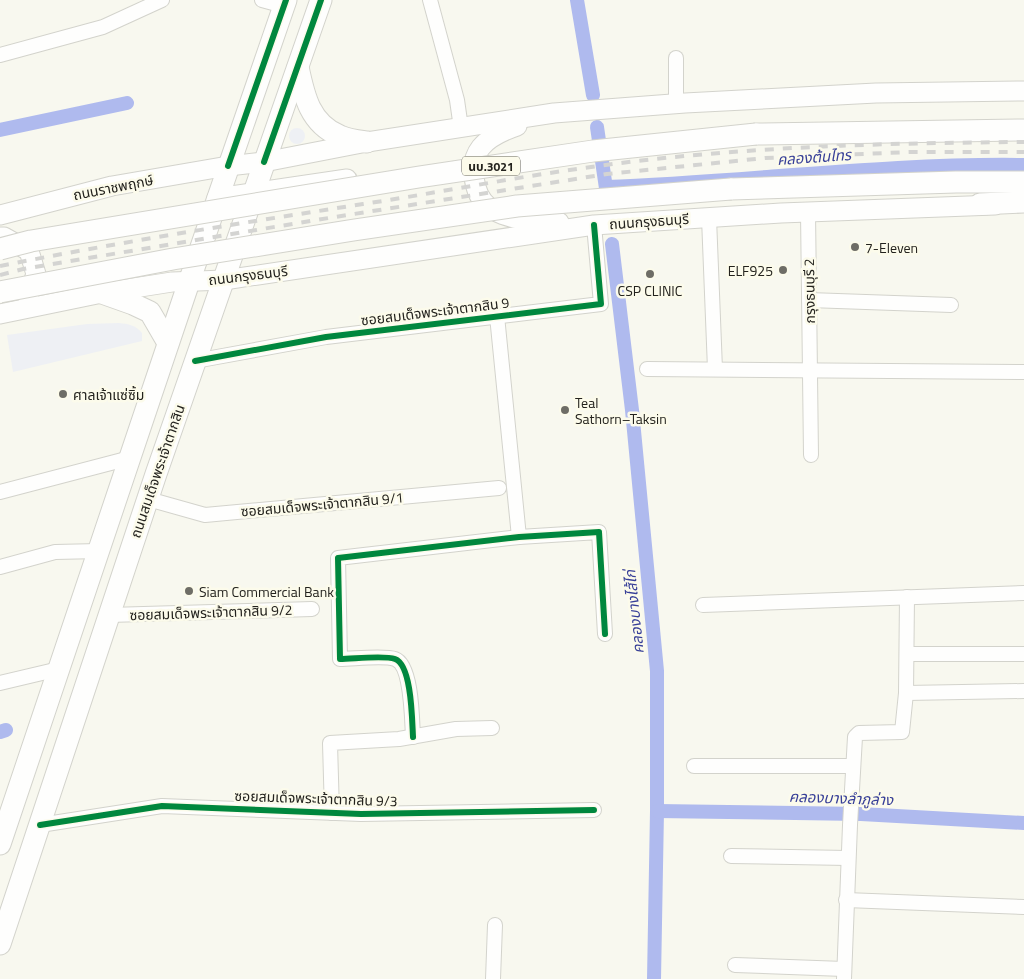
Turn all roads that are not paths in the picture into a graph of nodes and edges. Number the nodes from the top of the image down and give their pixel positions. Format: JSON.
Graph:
{"nodes":[{"id":1,"x":162,"y":0,"type":"edge"},
{"id":2,"x":262,"y":0,"type":"edge"},
{"id":3,"x":321,"y":0,"type":"edge"},
{"id":4,"x":430,"y":0,"type":"edge"},
{"id":5,"x":285,"y":3,"type":"edge"},
{"id":6,"x":0,"y":55,"type":"edge"},
{"id":7,"x":676,"y":58,"type":"dead end"},
{"id":8,"x":298,"y":67,"type":"junction"},
{"id":9,"x":1024,"y":91,"type":"edge"},
{"id":10,"x":676,"y":103,"type":"junction"},
{"id":11,"x":554,"y":113,"type":"junction"},
{"id":12,"x":461,"y":128,"type":"junction"},
{"id":13,"x":1024,"y":130,"type":"edge"},
{"id":14,"x":367,"y":142,"type":"junction"},
{"id":15,"x":264,"y":162,"type":"junction"},
{"id":16,"x":228,"y":166,"type":"junction"},
{"id":17,"x":474,"y":180,"type":"junction"},
{"id":18,"x":1024,"y":182,"type":"edge"},
{"id":19,"x":254,"y":192,"type":"junction"},
{"id":20,"x":223,"y":203,"type":"junction"},
{"id":21,"x":980,"y":204,"type":"joint"},
{"id":22,"x":1024,"y":204,"type":"edge"},
{"id":23,"x":808,"y":212,"type":"junction"},
{"id":24,"x":0,"y":215,"type":"edge"},
{"id":25,"x":709,"y":218,"type":"junction"},
{"id":26,"x":594,"y":225,"type":"junction"},
{"id":27,"x":0,"y":237,"type":"edge"},
{"id":28,"x":0,"y":249,"type":"edge"},
{"id":29,"x":224,"y":280,"type":"junction"},
{"id":30,"x":188,"y":282,"type":"junction"},
{"id":31,"x":0,"y":292,"type":"edge"},
{"id":32,"x":102,"y":293,"type":"junction"},
{"id":33,"x":809,"y":300,"type":"junction"},
{"id":34,"x":951,"y":305,"type":"dead end"},
{"id":35,"x":1,"y":313,"type":"edge"},
{"id":36,"x":497,"y":316,"type":"junction"},
{"id":37,"x":168,"y":344,"type":"junction"},
{"id":38,"x":195,"y":361,"type":"junction"},
{"id":39,"x":647,"y":369,"type":"dead end"},
{"id":40,"x":715,"y":369,"type":"junction"},
{"id":41,"x":811,"y":370,"type":"junction"},
{"id":42,"x":1024,"y":372,"type":"edge"},
{"id":43,"x":811,"y":455,"type":"dead end"},
{"id":44,"x":130,"y":458,"type":"junction"},
{"id":45,"x":499,"y":488,"type":"dead end"},
{"id":46,"x":0,"y":492,"type":"edge"},
{"id":47,"x":148,"y":499,"type":"junction"},
{"id":48,"x":519,"y":537,"type":"junction"},
{"id":49,"x":99,"y":551,"type":"junction"},
{"id":50,"x":0,"y":567,"type":"edge"},
{"id":51,"x":1024,"y":594,"type":"edge"},
{"id":52,"x":907,"y":597,"type":"junction"},
{"id":53,"x":703,"y":605,"type":"dead end"},
{"id":54,"x":312,"y":609,"type":"dead end"},
{"id":55,"x":109,"y":615,"type":"junction"},
{"id":56,"x":605,"y":634,"type":"dead end"},
{"id":57,"x":907,"y":654,"type":"junction"},
{"id":58,"x":1024,"y":654,"type":"edge"},
{"id":59,"x":59,"y":669,"type":"junction"},
{"id":60,"x":0,"y":683,"type":"edge"},
{"id":61,"x":1024,"y":691,"type":"edge"},
{"id":62,"x":906,"y":693,"type":"junction"},
{"id":63,"x":492,"y":728,"type":"dead end"},
{"id":64,"x":413,"y":737,"type":"junction"},
{"id":65,"x":694,"y":766,"type":"dead end"},
{"id":66,"x":853,"y":766,"type":"junction"},
{"id":67,"x":594,"y":810,"type":"dead end"},
{"id":68,"x":332,"y":813,"type":"junction"},
{"id":69,"x":40,"y":825,"type":"junction"},
{"id":70,"x":0,"y":844,"type":"edge"},
{"id":71,"x":731,"y":856,"type":"dead end"},
{"id":72,"x":848,"y":858,"type":"junction"},
{"id":73,"x":846,"y":900,"type":"junction"},
{"id":74,"x":1024,"y":907,"type":"edge"},
{"id":75,"x":495,"y":925,"type":"dead end"},
{"id":76,"x":0,"y":944,"type":"edge"},
{"id":77,"x":735,"y":965,"type":"dead end"},
{"id":78,"x":844,"y":974,"type":"edge"},
{"id":79,"x":493,"y":979,"type":"edge"}],
"edges":[{"from":1,"to":6,"type":"street"},
{"from":2,"to":5,"type":"street"},
{"from":3,"to":8,"type":"main road","name":"ถนนสมเด็จพระเจ้าตากสิน"},
{"from":4,"to":12,"type":"street"},
{"from":5,"to":16,"type":"main road","name":"ถนนสมเด็จพระเจ้าตากสิน"},
{"from":7,"to":10,"type":"street"},
{"from":8,"to":14,"type":"main road"},
{"from":8,"to":15,"type":"main road","name":"ถนนสมเด็จพระเจ้าตากสิน"},
{"from":9,"to":10,"type":"main road"},
{"from":10,"to":11,"type":"main road"},
{"from":11,"to":12,"type":"main road"},
{"from":11,"to":17,"type":"main road"},
{"from":12,"to":14,"type":"main road"},
{"from":13,"to":20,"type":"main road","number":"นบ.3021","bridge":true},
{"from":14,"to":15,"type":"main road"},
{"from":15,"to":16,"type":"main road"},
{"from":15,"to":19,"type":"main road","name":"ถนนสมเด็จพระเจ้าตากสิน"},
{"from":16,"to":20,"type":"main road","name":"ถนนสมเด็จพระเจ้าตากสิน"},
{"from":16,"to":24,"type":"main road","name":"ถนนราชพฤกษ์"},
{"from":17,"to":19,"type":"main road"},
{"from":17,"to":26,"type":"main road"},
{"from":18,"to":31,"type":"main road","name":"ถนนกรุงธนบุรี","bridge":true},
{"from":19,"to":20,"type":"main road"},
{"from":19,"to":29,"type":"main road","name":"ถนนสมเด็จพระเจ้าตากสิน"},
{"from":20,"to":28,"type":"main road","number":"นบ.3021","bridge":true},
{"from":20,"to":30,"type":"main road","name":"ถนนสมเด็จพระเจ้าตากสิน"},
{"from":21,"to":22,"type":"main road"},
{"from":21,"to":23,"type":"main road","name":"ถนนกรุงธนบุรี"},
{"from":23,"to":25,"type":"main road","name":"ถนนกรุงธนบุรี"},
{"from":23,"to":33,"type":"street","name":"กรุงธนบุรี 2"},
{"from":25,"to":26,"type":"main road","name":"ถนนกรุงธนบุรี"},
{"from":25,"to":40,"type":"street"},
{"from":26,"to":29,"type":"main road","name":"ถนนกรุงธนบุรี"},
{"from":26,"to":36,"type":"street","name":"ซอยสมเด็จพระเจ้าตากสิน 9"},
{"from":27,"to":35,"type":"main road"},
{"from":29,"to":30,"type":"main road","name":"ถนนกรุงธนบุรี"},
{"from":29,"to":38,"type":"main road","name":"ถนนสมเด็จพระเจ้าตากสิน"},
{"from":30,"to":32,"type":"main road"},
{"from":30,"to":37,"type":"main road","name":"ถนนสมเด็จพระเจ้าตากสิน"},
{"from":32,"to":35,"type":"main road"},
{"from":32,"to":37,"type":"main road"},
{"from":33,"to":34,"type":"street"},
{"from":33,"to":41,"type":"street","name":"กรุงธนบุรี 2"},
{"from":36,"to":38,"type":"street","name":"ซอยสมเด็จพระเจ้าตากสิน 9"},
{"from":36,"to":48,"type":"street"},
{"from":37,"to":44,"type":"main road","name":"ถนนสมเด็จพระเจ้าตากสิน"},
{"from":38,"to":47,"type":"main road","name":"ถนนสมเด็จพระเจ้าตากสิน"},
{"from":39,"to":40,"type":"street"},
{"from":40,"to":41,"type":"street"},
{"from":41,"to":42,"type":"street"},
{"from":41,"to":43,"type":"street","name":"กรุงธนบุรี 2"},
{"from":44,"to":46,"type":"street"},
{"from":44,"to":49,"type":"main road","name":"ถนนสมเด็จพระเจ้าตากสิน"},
{"from":45,"to":47,"type":"street","name":"ซอยสมเด็จพระเจ้าตากสิน 9/1"},
{"from":47,"to":55,"type":"main road","name":"ถนนสมเด็จพระเจ้าตากสิน"},
{"from":48,"to":56,"type":"street"},
{"from":48,"to":64,"type":"street"},
{"from":49,"to":50,"type":"street"},
{"from":49,"to":59,"type":"main road","name":"ถนนสมเด็จพระเจ้าตากสิน"},
{"from":51,"to":52,"type":"street"},
{"from":52,"to":53,"type":"street"},
{"from":52,"to":57,"type":"street"},
{"from":54,"to":55,"type":"street","name":"ซอยสมเด็จพระเจ้าตากสิน 9/2"},
{"from":55,"to":69,"type":"main road","name":"ถนนสมเด็จพระเจ้าตากสิน"},
{"from":57,"to":58,"type":"street"},
{"from":57,"to":62,"type":"street"},
{"from":59,"to":60,"type":"street"},
{"from":59,"to":70,"type":"main road","name":"ถนนสมเด็จพระเจ้าตากสิน"},
{"from":61,"to":62,"type":"street"},
{"from":62,"to":66,"type":"street"},
{"from":63,"to":64,"type":"street"},
{"from":64,"to":68,"type":"street"},
{"from":65,"to":66,"type":"street"},
{"from":66,"to":72,"type":"street"},
{"from":67,"to":68,"type":"street","name":"ซอยสมเด็จพระเจ้าตากสิน 9/3"},
{"from":68,"to":69,"type":"street","name":"ซอยสมเด็จพระเจ้าตากสิน 9/3"},
{"from":69,"to":76,"type":"main road","name":"ถนนสมเด็จพระเจ้าตากสิน"},
{"from":71,"to":72,"type":"street"},
{"from":72,"to":73,"type":"street"},
{"from":73,"to":74,"type":"street"},
{"from":73,"to":78,"type":"street"},
{"from":75,"to":79,"type":"street"},
{"from":77,"to":78,"type":"street"}]}
